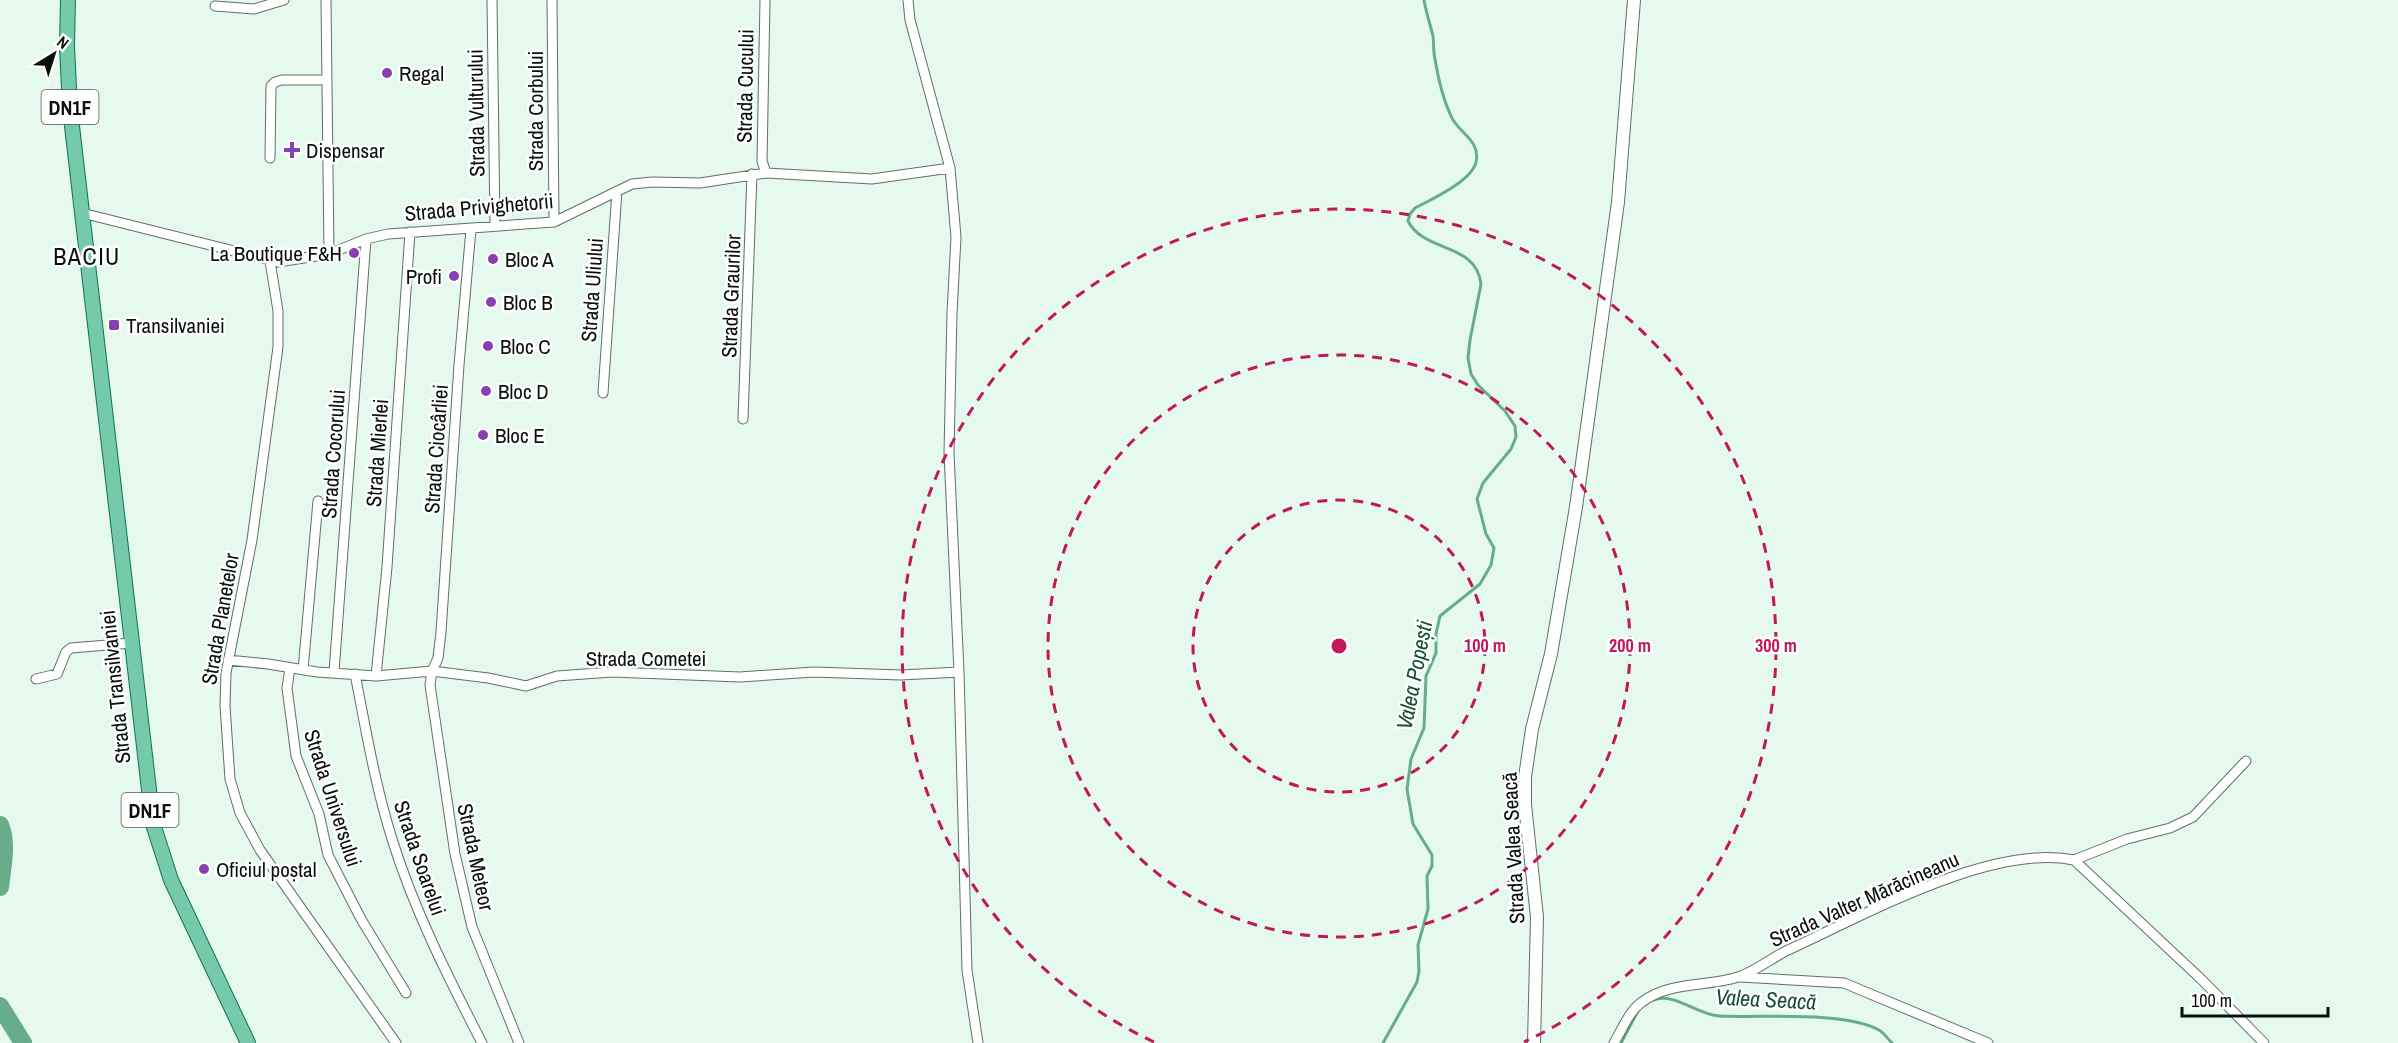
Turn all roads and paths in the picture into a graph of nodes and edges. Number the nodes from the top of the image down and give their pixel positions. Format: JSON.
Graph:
{"nodes":[{"id":1,"x":68,"y":0,"type":"edge"},
{"id":2,"x":284,"y":0,"type":"edge"},
{"id":3,"x":326,"y":0,"type":"edge"},
{"id":4,"x":492,"y":0,"type":"edge"},
{"id":5,"x":552,"y":0,"type":"edge"},
{"id":6,"x":765,"y":0,"type":"edge"},
{"id":7,"x":908,"y":0,"type":"edge"},
{"id":8,"x":1634,"y":0,"type":"edge"},
{"id":9,"x":215,"y":6,"type":"dead end"},
{"id":10,"x":325,"y":80,"type":"junction"},
{"id":11,"x":270,"y":158,"type":"dead end"},
{"id":12,"x":951,"y":168,"type":"junction"},
{"id":13,"x":766,"y":173,"type":"junction"},
{"id":14,"x":752,"y":174,"type":"junction"},
{"id":15,"x":617,"y":190,"type":"junction"},
{"id":16,"x":82,"y":213,"type":"junction"},
{"id":17,"x":554,"y":222,"type":"junction"},
{"id":18,"x":495,"y":226,"type":"junction"},
{"id":19,"x":471,"y":229,"type":"junction"},
{"id":20,"x":410,"y":232,"type":"junction"},
{"id":21,"x":366,"y":239,"type":"junction"},
{"id":22,"x":329,"y":254,"type":"junction"},
{"id":23,"x":270,"y":261,"type":"junction"},
{"id":24,"x":603,"y":393,"type":"dead end"},
{"id":25,"x":743,"y":419,"type":"dead end"},
{"id":26,"x":318,"y":501,"type":"dead end"},
{"id":27,"x":132,"y":643,"type":"junction"},
{"id":28,"x":228,"y":660,"type":"junction"},
{"id":29,"x":290,"y":668,"type":"junction"},
{"id":30,"x":303,"y":670,"type":"junction"},
{"id":31,"x":432,"y":671,"type":"junction"},
{"id":32,"x":334,"y":672,"type":"junction"},
{"id":33,"x":959,"y":672,"type":"junction"},
{"id":34,"x":355,"y":674,"type":"junction"},
{"id":35,"x":376,"y":676,"type":"junction"},
{"id":36,"x":36,"y":679,"type":"dead end"},
{"id":37,"x":2246,"y":760,"type":"dead end"},
{"id":38,"x":2074,"y":860,"type":"junction"},
{"id":39,"x":1740,"y":977,"type":"junction"},
{"id":40,"x":406,"y":993,"type":"dead end"},
{"id":41,"x":248,"y":1043,"type":"edge"},
{"id":42,"x":396,"y":1043,"type":"edge"},
{"id":43,"x":482,"y":1043,"type":"edge"},
{"id":44,"x":519,"y":1043,"type":"edge"},
{"id":45,"x":978,"y":1043,"type":"edge"},
{"id":46,"x":1534,"y":1043,"type":"edge"},
{"id":47,"x":1614,"y":1043,"type":"edge"},
{"id":48,"x":1988,"y":1043,"type":"edge"},
{"id":49,"x":2264,"y":1043,"type":"edge"}],
"edges":[{"from":1,"to":16,"type":"main road","number":"DN1F"},
{"from":2,"to":9,"type":"street"},
{"from":3,"to":10,"type":"street"},
{"from":4,"to":18,"type":"street","name":"Strada Vulturului"},
{"from":5,"to":17,"type":"street","name":"Strada Corbului"},
{"from":6,"to":13,"type":"street","name":"Strada Cucului"},
{"from":7,"to":12,"type":"street"},
{"from":8,"to":46,"type":"main road","name":"Strada Valea Seacă"},
{"from":10,"to":11,"type":"street"},
{"from":10,"to":22,"type":"street"},
{"from":12,"to":13,"type":"street","name":"Strada Privighetorii"},
{"from":12,"to":33,"type":"street"},
{"from":13,"to":14,"type":"street","name":"Strada Privighetorii"},
{"from":14,"to":15,"type":"street","name":"Strada Privighetorii"},
{"from":14,"to":25,"type":"street","name":"Strada Graurilor"},
{"from":15,"to":17,"type":"street","name":"Strada Privighetorii"},
{"from":15,"to":24,"type":"street","name":"Strada Uliului"},
{"from":16,"to":23,"type":"street","name":"Strada Privighetorii"},
{"from":16,"to":27,"type":"main road","name":"Strada Transilvaniei","number":"DN1F"},
{"from":17,"to":18,"type":"street","name":"Strada Privighetorii"},
{"from":18,"to":19,"type":"street","name":"Strada Privighetorii"},
{"from":19,"to":20,"type":"street","name":"Strada Privighetorii"},
{"from":19,"to":31,"type":"street","name":"Strada Ciocârliei"},
{"from":20,"to":21,"type":"street","name":"Strada Privighetorii"},
{"from":20,"to":35,"type":"street","name":"Strada Mierlei"},
{"from":21,"to":22,"type":"street","name":"Strada Privighetorii"},
{"from":21,"to":32,"type":"street","name":"Strada Cocorului"},
{"from":22,"to":23,"type":"street","name":"Strada Privighetorii"},
{"from":23,"to":28,"type":"street","name":"Strada Planetelor"},
{"from":26,"to":30,"type":"street","name":"Strada Cocorului"},
{"from":27,"to":36,"type":"street"},
{"from":27,"to":41,"type":"main road","name":"Strada Transilvaniei","number":"DN1F"},
{"from":28,"to":29,"type":"street","name":"Strada Cometei"},
{"from":28,"to":42,"type":"street","name":"Strada Planetelor"},
{"from":29,"to":30,"type":"street","name":"Strada Cometei"},
{"from":29,"to":40,"type":"street","name":"Strada Universului"},
{"from":30,"to":32,"type":"street","name":"Strada Cometei"},
{"from":31,"to":33,"type":"street","name":"Strada Cometei"},
{"from":31,"to":35,"type":"street","name":"Strada Cometei"},
{"from":31,"to":44,"type":"street","name":"Strada Meteor"},
{"from":32,"to":34,"type":"street","name":"Strada Cometei"},
{"from":33,"to":45,"type":"street"},
{"from":34,"to":35,"type":"street","name":"Strada Cometei"},
{"from":34,"to":43,"type":"street","name":"Strada Soarelui"},
{"from":37,"to":38,"type":"street"},
{"from":38,"to":39,"type":"street","name":"Strada Valter Mărăcineanu"},
{"from":38,"to":49,"type":"street"},
{"from":39,"to":47,"type":"street","name":"Strada Valter Mărăcineanu"},
{"from":39,"to":48,"type":"street"}]}
